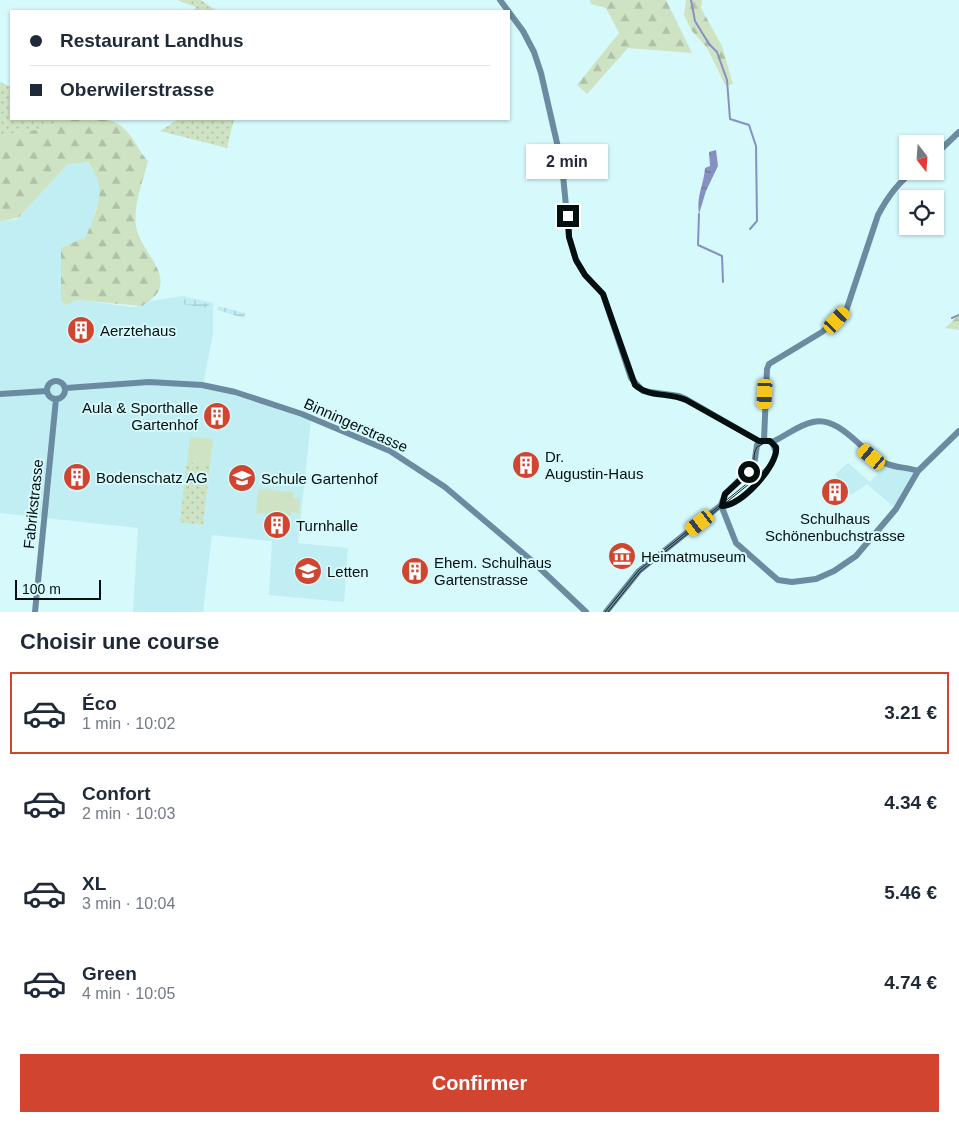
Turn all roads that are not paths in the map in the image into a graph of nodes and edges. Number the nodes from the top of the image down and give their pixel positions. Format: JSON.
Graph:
{"nodes":[{"id":1,"x":500,"y":0,"type":"edge"},
{"id":2,"x":508,"y":10,"type":"edge"},
{"id":3,"x":510,"y":13,"type":"edge"},
{"id":4,"x":959,"y":132,"type":"edge"},
{"id":5,"x":944,"y":147,"type":"edge"},
{"id":6,"x":903,"y":180,"type":"edge"},
{"id":7,"x":66,"y":388,"type":"junction"},
{"id":8,"x":47,"y":391,"type":"junction"},
{"id":9,"x":0,"y":394,"type":"edge"},
{"id":10,"x":56,"y":399,"type":"junction"},
{"id":11,"x":959,"y":431,"type":"edge"},
{"id":12,"x":761,"y":440,"type":"junction"},
{"id":13,"x":772,"y":442,"type":"junction"},
{"id":14,"x":918,"y":471,"type":"junction"},
{"id":15,"x":722,"y":506,"type":"junction"},
{"id":16,"x":35,"y":612,"type":"edge"},
{"id":17,"x":586,"y":612,"type":"edge"},
{"id":18,"x":606,"y":612,"type":"edge"}],
"edges":[{"from":1,"to":2,"type":"street"},
{"from":3,"to":12,"type":"street"},
{"from":4,"to":5,"type":"street"},
{"from":6,"to":12,"type":"street"},
{"from":7,"to":8,"type":"street"},
{"from":7,"to":10,"type":"street"},
{"from":7,"to":17,"type":"street","name":"Binningerstrasse"},
{"from":8,"to":9,"type":"street"},
{"from":8,"to":10,"type":"street"},
{"from":10,"to":16,"type":"street","name":"Fabrikstrasse"},
{"from":11,"to":14,"type":"street"},
{"from":12,"to":13,"type":"street"},
{"from":12,"to":15,"type":"street"},
{"from":13,"to":14,"type":"street"},
{"from":13,"to":15,"type":"street"},
{"from":14,"to":15,"type":"street"},
{"from":15,"to":18,"type":"street"}]}
